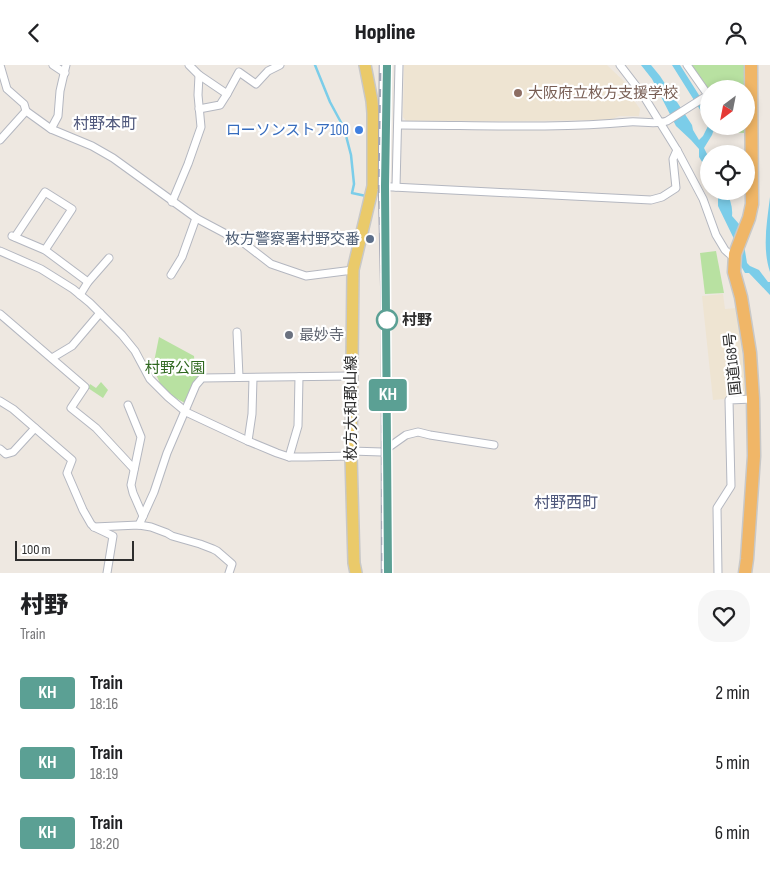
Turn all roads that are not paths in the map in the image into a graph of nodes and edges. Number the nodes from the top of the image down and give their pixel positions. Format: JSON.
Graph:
{"nodes":[{"id":1,"x":0,"y":65,"type":"edge"},
{"id":2,"x":54,"y":65,"type":"edge"},
{"id":3,"x":66,"y":65,"type":"edge"},
{"id":4,"x":189,"y":65,"type":"edge"},
{"id":5,"x":280,"y":65,"type":"edge"},
{"id":6,"x":364,"y":65,"type":"edge"},
{"id":7,"x":400,"y":65,"type":"edge"},
{"id":8,"x":620,"y":65,"type":"edge"},
{"id":9,"x":687,"y":65,"type":"edge"},
{"id":10,"x":751,"y":65,"type":"edge"},
{"id":11,"x":65,"y":73,"type":"junction"},
{"id":12,"x":199,"y":75,"type":"junction"},
{"id":13,"x":226,"y":93,"type":"junction"},
{"id":14,"x":199,"y":109,"type":"junction"},
{"id":15,"x":26,"y":111,"type":"junction"},
{"id":16,"x":664,"y":122,"type":"junction"},
{"id":17,"x":398,"y":125,"type":"junction"},
{"id":18,"x":51,"y":129,"type":"junction"},
{"id":19,"x":0,"y":140,"type":"edge"},
{"id":20,"x":677,"y":149,"type":"junction"},
{"id":21,"x":373,"y":186,"type":"junction"},
{"id":22,"x":396,"y":187,"type":"junction"},
{"id":23,"x":172,"y":202,"type":"junction"},
{"id":24,"x":196,"y":218,"type":"junction"},
{"id":25,"x":45,"y":250,"type":"junction"},
{"id":26,"x":0,"y":251,"type":"edge"},
{"id":27,"x":734,"y":256,"type":"junction"},
{"id":28,"x":109,"y":258,"type":"dead end"},
{"id":29,"x":353,"y":271,"type":"junction"},
{"id":30,"x":171,"y":275,"type":"dead end"},
{"id":31,"x":88,"y":282,"type":"junction"},
{"id":32,"x":80,"y":295,"type":"junction"},
{"id":33,"x":100,"y":313,"type":"junction"},
{"id":34,"x":2,"y":319,"type":"edge"},
{"id":35,"x":237,"y":332,"type":"dead end"},
{"id":36,"x":52,"y":358,"type":"junction"},
{"id":37,"x":351,"y":376,"type":"junction"},
{"id":38,"x":239,"y":377,"type":"junction"},
{"id":39,"x":299,"y":377,"type":"junction"},
{"id":40,"x":253,"y":378,"type":"junction"},
{"id":41,"x":753,"y":399,"type":"junction"},
{"id":42,"x":0,"y":401,"type":"edge"},
{"id":43,"x":128,"y":405,"type":"dead end"},
{"id":44,"x":186,"y":412,"type":"junction"},
{"id":45,"x":35,"y":428,"type":"junction"},
{"id":46,"x":248,"y":441,"type":"junction"},
{"id":47,"x":494,"y":445,"type":"dead end"},
{"id":48,"x":0,"y":449,"type":"edge"},
{"id":49,"x":351,"y":454,"type":"junction"},
{"id":50,"x":289,"y":457,"type":"junction"},
{"id":51,"x":134,"y":469,"type":"junction"},
{"id":52,"x":143,"y":516,"type":"junction"},
{"id":53,"x":139,"y":525,"type":"junction"},
{"id":54,"x":94,"y":527,"type":"junction"},
{"id":55,"x":107,"y":573,"type":"edge"},
{"id":56,"x":228,"y":573,"type":"edge"},
{"id":57,"x":356,"y":573,"type":"edge"},
{"id":58,"x":718,"y":573,"type":"edge"},
{"id":59,"x":744,"y":573,"type":"edge"}],
"edges":[{"from":1,"to":15,"type":"street"},
{"from":2,"to":11,"type":"street"},
{"from":3,"to":11,"type":"street"},
{"from":4,"to":12,"type":"street"},
{"from":5,"to":13,"type":"street"},
{"from":6,"to":21,"type":"main road","name":"枚方大和郡山線"},
{"from":7,"to":17,"type":"street"},
{"from":8,"to":16,"type":"street"},
{"from":9,"to":16,"type":"street"},
{"from":10,"to":27,"type":"highway","name":"国道168号"},
{"from":11,"to":18,"type":"street"},
{"from":12,"to":13,"type":"street"},
{"from":12,"to":14,"type":"street"},
{"from":13,"to":14,"type":"street"},
{"from":14,"to":23,"type":"street"},
{"from":15,"to":18,"type":"street"},
{"from":15,"to":19,"type":"street"},
{"from":16,"to":17,"type":"street"},
{"from":16,"to":20,"type":"street"},
{"from":17,"to":22,"type":"street"},
{"from":18,"to":23,"type":"street"},
{"from":20,"to":22,"type":"street"},
{"from":20,"to":27,"type":"street"},
{"from":21,"to":22,"type":"street"},
{"from":21,"to":29,"type":"main road","name":"枚方大和郡山線"},
{"from":23,"to":24,"type":"street"},
{"from":24,"to":29,"type":"street"},
{"from":24,"to":30,"type":"street"},
{"from":25,"to":25,"type":"street"},
{"from":25,"to":31,"type":"street"},
{"from":26,"to":32,"type":"street"},
{"from":27,"to":41,"type":"highway","name":"国道168号"},
{"from":28,"to":31,"type":"street"},
{"from":29,"to":37,"type":"main road","name":"枚方大和郡山線"},
{"from":31,"to":32,"type":"street"},
{"from":32,"to":33,"type":"street"},
{"from":33,"to":36,"type":"street"},
{"from":33,"to":44,"type":"street"},
{"from":34,"to":36,"type":"street"},
{"from":35,"to":38,"type":"street"},
{"from":36,"to":51,"type":"street"},
{"from":37,"to":39,"type":"street"},
{"from":37,"to":49,"type":"main road","name":"枚方大和郡山線"},
{"from":38,"to":40,"type":"street"},
{"from":38,"to":44,"type":"street"},
{"from":39,"to":40,"type":"street"},
{"from":39,"to":50,"type":"street"},
{"from":40,"to":46,"type":"street"},
{"from":41,"to":58,"type":"street"},
{"from":41,"to":59,"type":"highway","name":"国道168号"},
{"from":42,"to":45,"type":"street"},
{"from":43,"to":51,"type":"street"},
{"from":44,"to":46,"type":"street"},
{"from":44,"to":52,"type":"street"},
{"from":45,"to":48,"type":"street"},
{"from":45,"to":54,"type":"street"},
{"from":46,"to":50,"type":"street"},
{"from":47,"to":49,"type":"street"},
{"from":49,"to":50,"type":"street"},
{"from":49,"to":57,"type":"main road","name":"枚方大和郡山線"},
{"from":51,"to":52,"type":"street"},
{"from":52,"to":53,"type":"street"},
{"from":53,"to":54,"type":"street"},
{"from":53,"to":56,"type":"street"},
{"from":54,"to":55,"type":"street"}]}
